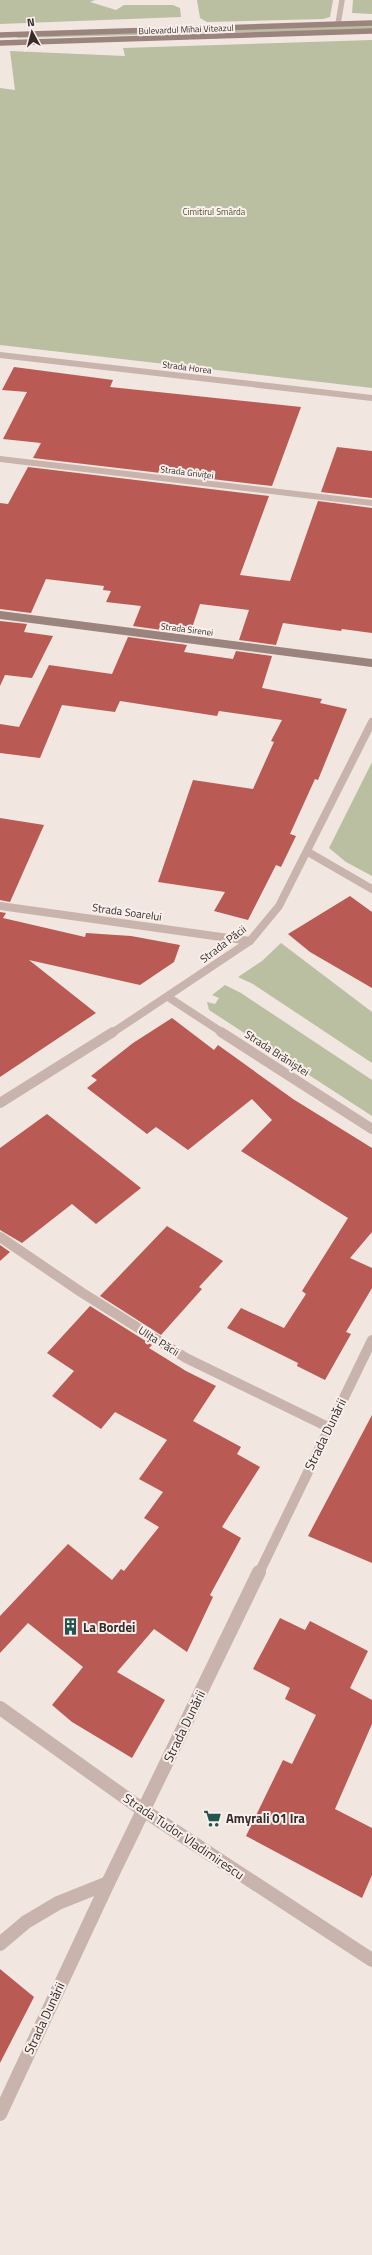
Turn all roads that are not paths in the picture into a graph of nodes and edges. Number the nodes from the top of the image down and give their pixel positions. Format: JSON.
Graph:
{"nodes":[{"id":1,"x":342,"y":0,"type":"edge"},
{"id":2,"x":372,"y":23,"type":"edge"},
{"id":3,"x":338,"y":24,"type":"junction"},
{"id":4,"x":372,"y":31,"type":"edge"},
{"id":5,"x":0,"y":35,"type":"edge"},
{"id":6,"x":0,"y":43,"type":"edge"},
{"id":7,"x":0,"y":355,"type":"edge"},
{"id":8,"x":372,"y":398,"type":"edge"},
{"id":9,"x":0,"y":459,"type":"edge"},
{"id":10,"x":372,"y":503,"type":"edge"},
{"id":11,"x":0,"y":615,"type":"edge"},
{"id":12,"x":372,"y":663,"type":"edge"},
{"id":13,"x":372,"y":722,"type":"edge"},
{"id":14,"x":308,"y":852,"type":"junction"},
{"id":15,"x":372,"y":889,"type":"edge"},
{"id":16,"x":0,"y":906,"type":"edge"},
{"id":17,"x":250,"y":941,"type":"junction"},
{"id":18,"x":168,"y":997,"type":"junction"},
{"id":19,"x":0,"y":1103,"type":"edge"},
{"id":20,"x":372,"y":1129,"type":"edge"},
{"id":21,"x":0,"y":1237,"type":"edge"},
{"id":22,"x":372,"y":1340,"type":"edge"},
{"id":23,"x":328,"y":1427,"type":"junction"},
{"id":24,"x":0,"y":1708,"type":"edge"},
{"id":25,"x":143,"y":1810,"type":"junction"},
{"id":26,"x":108,"y":1883,"type":"junction"},
{"id":27,"x":0,"y":1944,"type":"edge"},
{"id":28,"x":372,"y":1960,"type":"edge"},
{"id":29,"x":0,"y":2114,"type":"edge"}],
"edges":[{"from":1,"to":3,"type":"street"},
{"from":2,"to":3,"type":"main road","name":"Bulevardul Mihai Viteazul"},
{"from":3,"to":5,"type":"main road","name":"Bulevardul Mihai Viteazul"},
{"from":4,"to":6,"type":"main road","name":"Bulevardul Mihai Viteazul"},
{"from":7,"to":8,"type":"street","name":"Strada Horea"},
{"from":9,"to":10,"type":"street","name":"Strada Griviței"},
{"from":11,"to":12,"type":"main road","name":"Strada Sirenei"},
{"from":13,"to":14,"type":"street","name":"Strada Păcii"},
{"from":14,"to":15,"type":"street"},
{"from":14,"to":17,"type":"street","name":"Strada Păcii"},
{"from":16,"to":17,"type":"street","name":"Strada Soarelui"},
{"from":17,"to":18,"type":"street","name":"Strada Păcii"},
{"from":18,"to":19,"type":"street","name":"Strada Păcii"},
{"from":18,"to":20,"type":"street","name":"Strada Brăniștei"},
{"from":21,"to":23,"type":"street","name":"Ulița Păcii"},
{"from":22,"to":23,"type":"street","name":"Strada Dunării"},
{"from":23,"to":25,"type":"street","name":"Strada Dunării"},
{"from":24,"to":25,"type":"street","name":"Strada Tudor Vladimirescu"},
{"from":25,"to":26,"type":"street","name":"Strada Dunării"},
{"from":25,"to":28,"type":"street","name":"Strada Tudor Vladimirescu"},
{"from":26,"to":27,"type":"street"},
{"from":26,"to":29,"type":"street","name":"Strada Dunării"}]}
